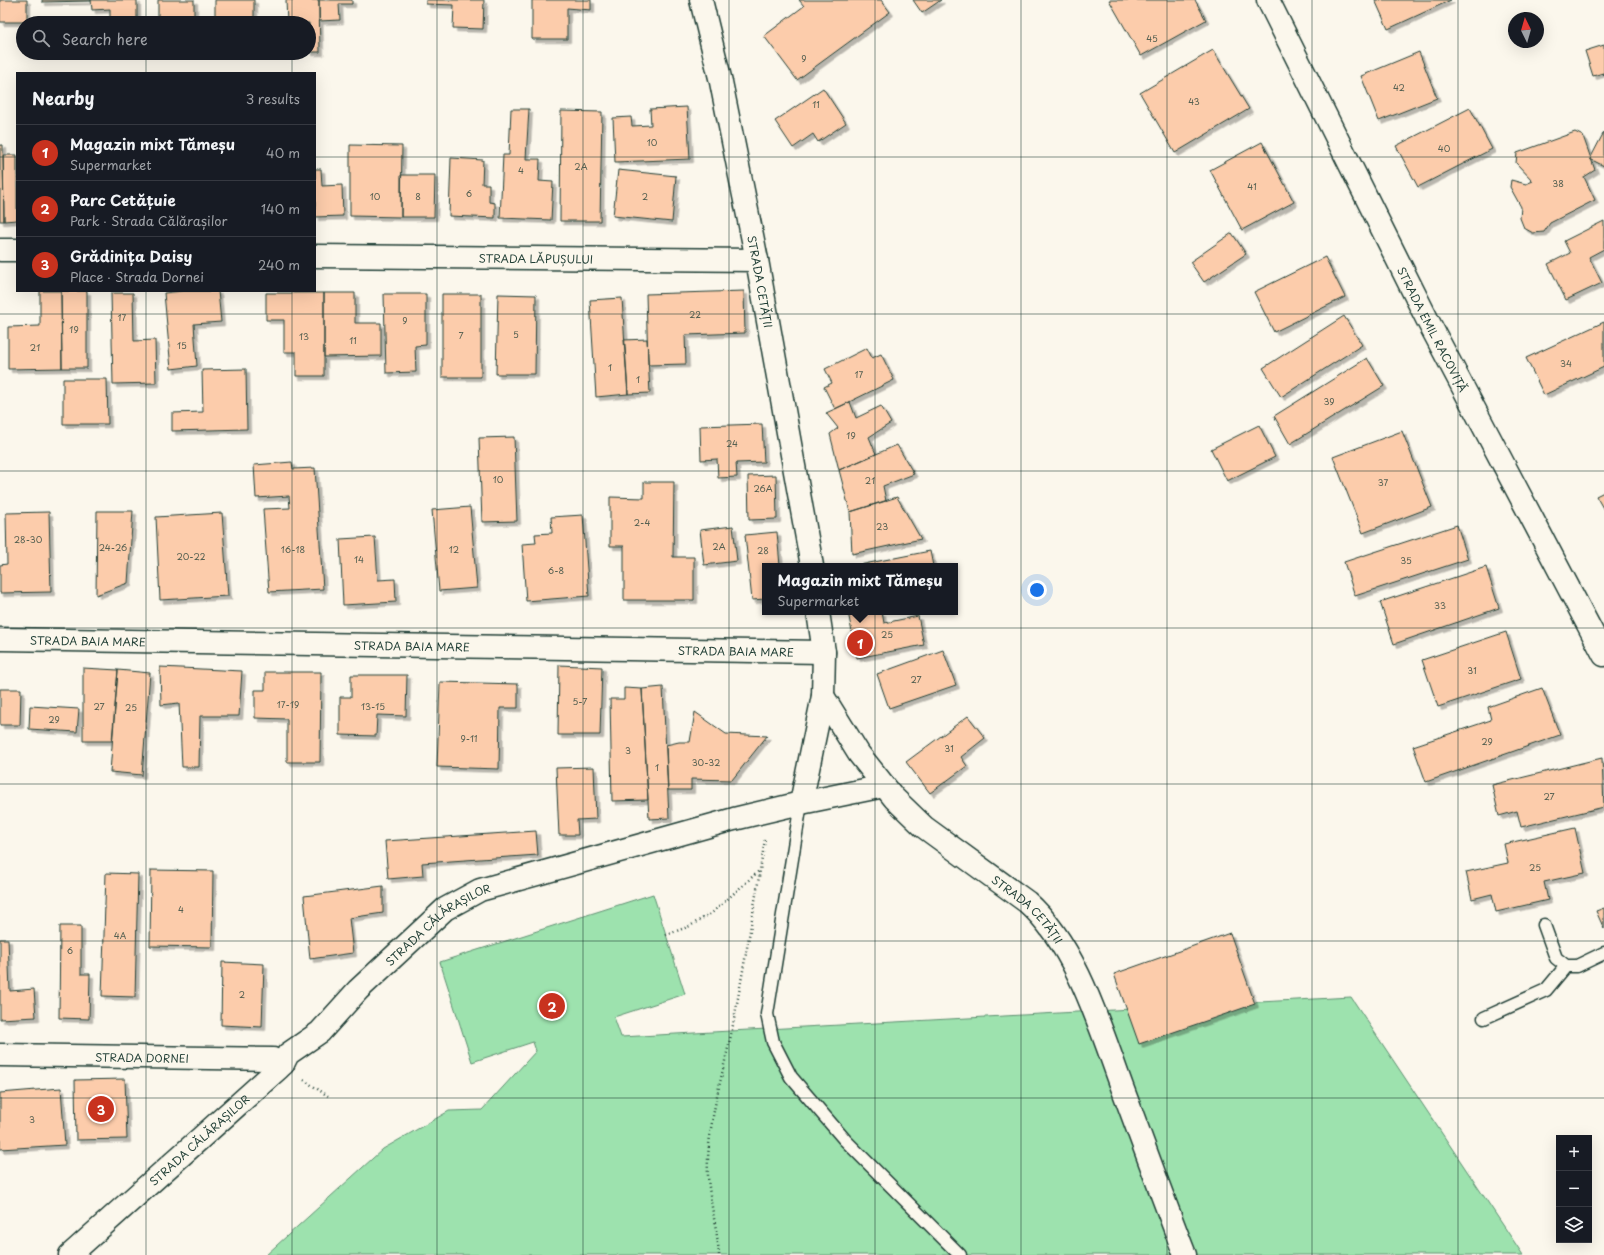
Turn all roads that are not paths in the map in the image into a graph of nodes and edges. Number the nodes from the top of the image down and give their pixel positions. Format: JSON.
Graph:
{"nodes":[{"id":1,"x":701,"y":0,"type":"edge"},
{"id":2,"x":1268,"y":0,"type":"edge"},
{"id":3,"x":0,"y":250,"type":"edge"},
{"id":4,"x":16,"y":250,"type":"edge"},
{"id":5,"x":316,"y":256,"type":"edge"},
{"id":6,"x":757,"y":260,"type":"junction"},
{"id":7,"x":811,"y":563,"type":"edge"},
{"id":8,"x":818,"y":615,"type":"edge"},
{"id":9,"x":0,"y":639,"type":"edge"},
{"id":10,"x":824,"y":652,"type":"junction"},
{"id":11,"x":1604,"y":655,"type":"edge"},
{"id":12,"x":823,"y":696,"type":"junction"},
{"id":13,"x":884,"y":786,"type":"junction"},
{"id":14,"x":801,"y":803,"type":"junction"},
{"id":15,"x":1544,"y":925,"type":"dead end"},
{"id":16,"x":1604,"y":953,"type":"edge"},
{"id":17,"x":1566,"y":966,"type":"junction"},
{"id":18,"x":1484,"y":1018,"type":"dead end"},
{"id":19,"x":0,"y":1055,"type":"edge"},
{"id":20,"x":283,"y":1064,"type":"junction"},
{"id":21,"x":70,"y":1255,"type":"edge"},
{"id":22,"x":960,"y":1255,"type":"edge"},
{"id":23,"x":1185,"y":1255,"type":"edge"}],
"edges":[{"from":1,"to":6,"type":"street","name":"STRADA CETĂȚII"},
{"from":2,"to":11,"type":"street","name":"STRADA EMIL RACOVIȚĂ"},
{"from":3,"to":4,"type":"street"},
{"from":5,"to":6,"type":"street","name":"STRADA LĂPUȘULUI"},
{"from":6,"to":7,"type":"street","name":"STRADA CETĂȚII"},
{"from":8,"to":10,"type":"street"},
{"from":9,"to":10,"type":"street","name":"STRADA BAIA MARE"},
{"from":10,"to":12,"type":"street"},
{"from":12,"to":13,"type":"street","name":"STRADA CETĂȚII"},
{"from":12,"to":14,"type":"street"},
{"from":13,"to":14,"type":"street","name":"STRADA CĂLĂRAȘILOR"},
{"from":13,"to":23,"type":"street","name":"STRADA CETĂȚII"},
{"from":14,"to":20,"type":"street","name":"STRADA CĂLĂRAȘILOR"},
{"from":14,"to":22,"type":"lane"},
{"from":15,"to":17,"type":"lane"},
{"from":16,"to":17,"type":"lane"},
{"from":17,"to":18,"type":"lane"},
{"from":19,"to":20,"type":"street","name":"STRADA DORNEI"},
{"from":20,"to":21,"type":"street","name":"STRADA CĂLĂRAȘILOR"}]}
